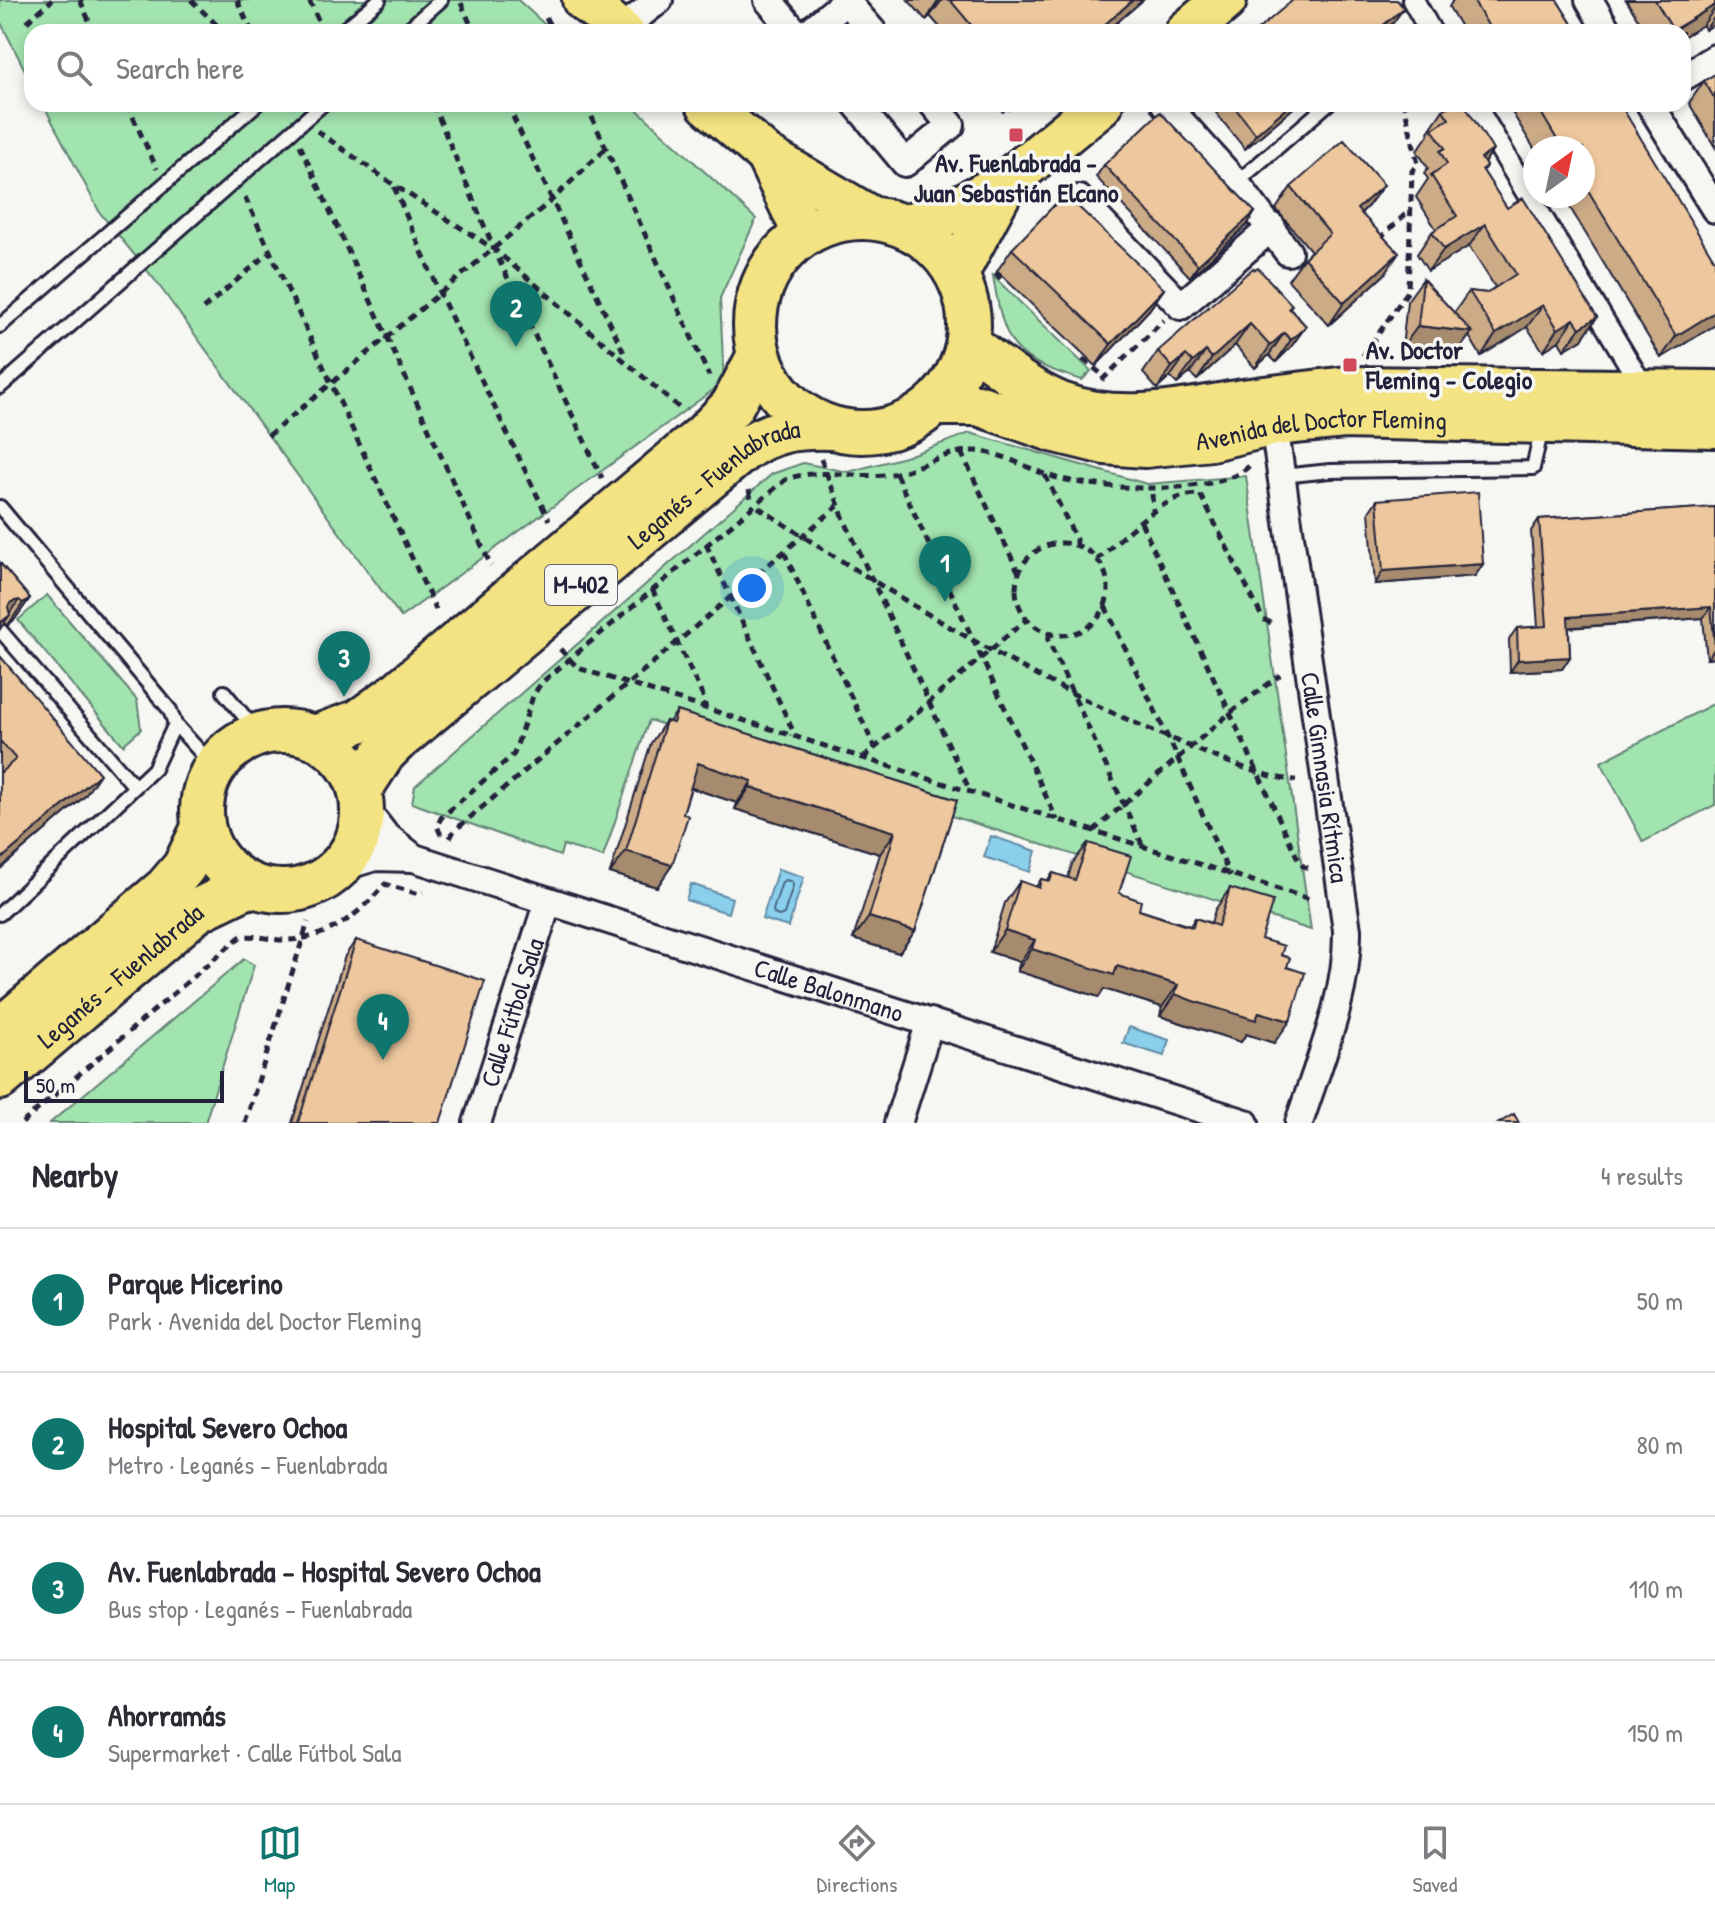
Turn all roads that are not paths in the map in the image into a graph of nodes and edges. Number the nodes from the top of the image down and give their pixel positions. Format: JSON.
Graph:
{"nodes":[{"id":1,"x":379,"y":0,"type":"edge"},
{"id":2,"x":441,"y":0,"type":"edge"},
{"id":3,"x":583,"y":0,"type":"edge"},
{"id":4,"x":659,"y":0,"type":"edge"},
{"id":5,"x":768,"y":0,"type":"edge"},
{"id":6,"x":1225,"y":0,"type":"edge"},
{"id":7,"x":1413,"y":0,"type":"edge"},
{"id":8,"x":1589,"y":0,"type":"edge"},
{"id":9,"x":350,"y":24,"type":"edge"},
{"id":10,"x":414,"y":24,"type":"edge"},
{"id":11,"x":613,"y":24,"type":"edge"},
{"id":12,"x":630,"y":24,"type":"edge"},
{"id":13,"x":788,"y":24,"type":"edge"},
{"id":14,"x":819,"y":24,"type":"edge"},
{"id":15,"x":866,"y":24,"type":"edge"},
{"id":16,"x":1196,"y":24,"type":"edge"},
{"id":17,"x":1426,"y":24,"type":"edge"},
{"id":18,"x":1603,"y":24,"type":"edge"},
{"id":19,"x":1715,"y":58,"type":"edge"},
{"id":20,"x":1691,"y":72,"type":"edge"},
{"id":21,"x":248,"y":112,"type":"edge"},
{"id":22,"x":314,"y":112,"type":"edge"},
{"id":23,"x":716,"y":112,"type":"edge"},
{"id":24,"x":863,"y":112,"type":"edge"},
{"id":25,"x":940,"y":112,"type":"edge"},
{"id":26,"x":1091,"y":112,"type":"edge"},
{"id":27,"x":1172,"y":112,"type":"edge"},
{"id":28,"x":1319,"y":112,"type":"edge"},
{"id":29,"x":1479,"y":112,"type":"edge"},
{"id":30,"x":1655,"y":112,"type":"edge"},
{"id":31,"x":766,"y":155,"type":"junction"},
{"id":32,"x":1005,"y":183,"type":"junction"},
{"id":33,"x":1236,"y":183,"type":"junction"},
{"id":34,"x":1079,"y":199,"type":"dead end"},
{"id":35,"x":1715,"y":209,"type":"edge"},
{"id":36,"x":888,"y":221,"type":"junction"},
{"id":37,"x":1272,"y":227,"type":"junction"},
{"id":38,"x":803,"y":233,"type":"junction"},
{"id":39,"x":1288,"y":252,"type":"dead end"},
{"id":40,"x":957,"y":273,"type":"junction"},
{"id":41,"x":0,"y":326,"type":"edge"},
{"id":42,"x":968,"y":343,"type":"junction"},
{"id":43,"x":758,"y":357,"type":"junction"},
{"id":44,"x":0,"y":387,"type":"edge"},
{"id":45,"x":1715,"y":391,"type":"edge"},
{"id":46,"x":1646,"y":392,"type":"junction"},
{"id":47,"x":935,"y":405,"type":"junction"},
{"id":48,"x":1543,"y":423,"type":"junction"},
{"id":49,"x":1274,"y":425,"type":"junction"},
{"id":50,"x":1715,"y":427,"type":"edge"},
{"id":51,"x":825,"y":441,"type":"junction"},
{"id":52,"x":1282,"y":476,"type":"junction"},
{"id":53,"x":0,"y":507,"type":"edge"},
{"id":54,"x":1,"y":631,"type":"edge"},
{"id":55,"x":224,"y":692,"type":"dead end"},
{"id":56,"x":175,"y":724,"type":"junction"},
{"id":57,"x":259,"y":734,"type":"junction"},
{"id":58,"x":315,"y":737,"type":"junction"},
{"id":59,"x":214,"y":767,"type":"junction"},
{"id":60,"x":135,"y":787,"type":"junction"},
{"id":61,"x":361,"y":799,"type":"junction"},
{"id":62,"x":203,"y":828,"type":"junction"},
{"id":63,"x":414,"y":858,"type":"junction"},
{"id":64,"x":338,"y":868,"type":"junction"},
{"id":65,"x":250,"y":885,"type":"junction"},
{"id":66,"x":548,"y":901,"type":"junction"},
{"id":67,"x":0,"y":914,"type":"edge"},
{"id":68,"x":930,"y":1022,"type":"junction"},
{"id":69,"x":0,"y":1030,"type":"edge"},
{"id":70,"x":0,"y":1078,"type":"edge"},
{"id":71,"x":477,"y":1123,"type":"edge"},
{"id":72,"x":898,"y":1123,"type":"edge"},
{"id":73,"x":1245,"y":1123,"type":"edge"},
{"id":74,"x":1299,"y":1123,"type":"edge"}],
"edges":[{"from":1,"to":9,"type":"lane"},
{"from":2,"to":10,"type":"lane"},
{"from":3,"to":11,"type":"main road"},
{"from":4,"to":12,"type":"street"},
{"from":5,"to":13,"type":"street"},
{"from":6,"to":16,"type":"highway"},
{"from":7,"to":17,"type":"street"},
{"from":8,"to":18,"type":"street"},
{"from":14,"to":15,"type":"street"},
{"from":19,"to":20,"type":"street"},
{"from":21,"to":41,"type":"lane"},
{"from":22,"to":44,"type":"lane"},
{"from":23,"to":31,"type":"main road"},
{"from":24,"to":25,"type":"street"},
{"from":26,"to":32,"type":"highway"},
{"from":27,"to":33,"type":"street"},
{"from":28,"to":33,"type":"lane"},
{"from":29,"to":46,"type":"street"},
{"from":30,"to":35,"type":"street"},
{"from":31,"to":36,"type":"main road"},
{"from":31,"to":38,"type":"main road"},
{"from":32,"to":36,"type":"highway"},
{"from":32,"to":40,"type":"highway"},
{"from":33,"to":37,"type":"street"},
{"from":34,"to":37,"type":"street"},
{"from":36,"to":38,"type":"highway"},
{"from":36,"to":40,"type":"highway"},
{"from":37,"to":39,"type":"street"},
{"from":38,"to":43,"type":"highway"},
{"from":40,"to":42,"type":"highway"},
{"from":42,"to":46,"type":"main road","name":"Avenida del Doctor Fleming"},
{"from":42,"to":47,"type":"highway"},
{"from":43,"to":51,"type":"highway"},
{"from":43,"to":58,"type":"highway","name":"Leganés - Fuenlabrada","number":"M-402"},
{"from":45,"to":46,"type":"main road","name":"Avenida del Doctor Fleming"},
{"from":47,"to":49,"type":"main road","name":"Avenida del Doctor Fleming"},
{"from":47,"to":51,"type":"highway"},
{"from":48,"to":49,"type":"main road","name":"Avenida del Doctor Fleming"},
{"from":48,"to":50,"type":"main road","name":"Avenida del Doctor Fleming"},
{"from":48,"to":52,"type":"lane"},
{"from":49,"to":52,"type":"street","name":"Calle Gimnasia Rítmica"},
{"from":51,"to":61,"type":"highway","name":"Leganés - Fuenlabrada","number":"M-402"},
{"from":52,"to":74,"type":"street","name":"Calle Gimnasia Rítmica"},
{"from":53,"to":56,"type":"lane"},
{"from":54,"to":60,"type":"lane"},
{"from":55,"to":57,"type":"lane"},
{"from":56,"to":59,"type":"lane"},
{"from":56,"to":60,"type":"lane"},
{"from":57,"to":58,"type":"highway","name":"Leganés - Fuenlabrada","number":"M-402"},
{"from":57,"to":59,"type":"highway","name":"Leganés - Fuenlabrada","number":"M-402"},
{"from":58,"to":61,"type":"highway"},
{"from":59,"to":62,"type":"highway","name":"Leganés - Fuenlabrada","number":"M-402"},
{"from":60,"to":67,"type":"lane"},
{"from":61,"to":63,"type":"street","name":"Calle Balonmano"},
{"from":61,"to":64,"type":"highway","name":"Leganés - Fuenlabrada","number":"M-402"},
{"from":62,"to":65,"type":"highway","name":"Leganés - Fuenlabrada","number":"M-402"},
{"from":62,"to":69,"type":"highway","name":"Leganés - Fuenlabrada","number":"M-402"},
{"from":63,"to":64,"type":"street","name":"Calle Balonmano"},
{"from":63,"to":66,"type":"street","name":"Calle Balonmano"},
{"from":64,"to":65,"type":"highway","name":"Leganés - Fuenlabrada","number":"M-402"},
{"from":65,"to":70,"type":"highway","name":"Leganés - Fuenlabrada"},
{"from":66,"to":68,"type":"street","name":"Calle Balonmano"},
{"from":66,"to":71,"type":"street","name":"Calle Fútbol Sala"},
{"from":68,"to":72,"type":"street"},
{"from":68,"to":73,"type":"street","name":"Calle Balonmano"}]}
